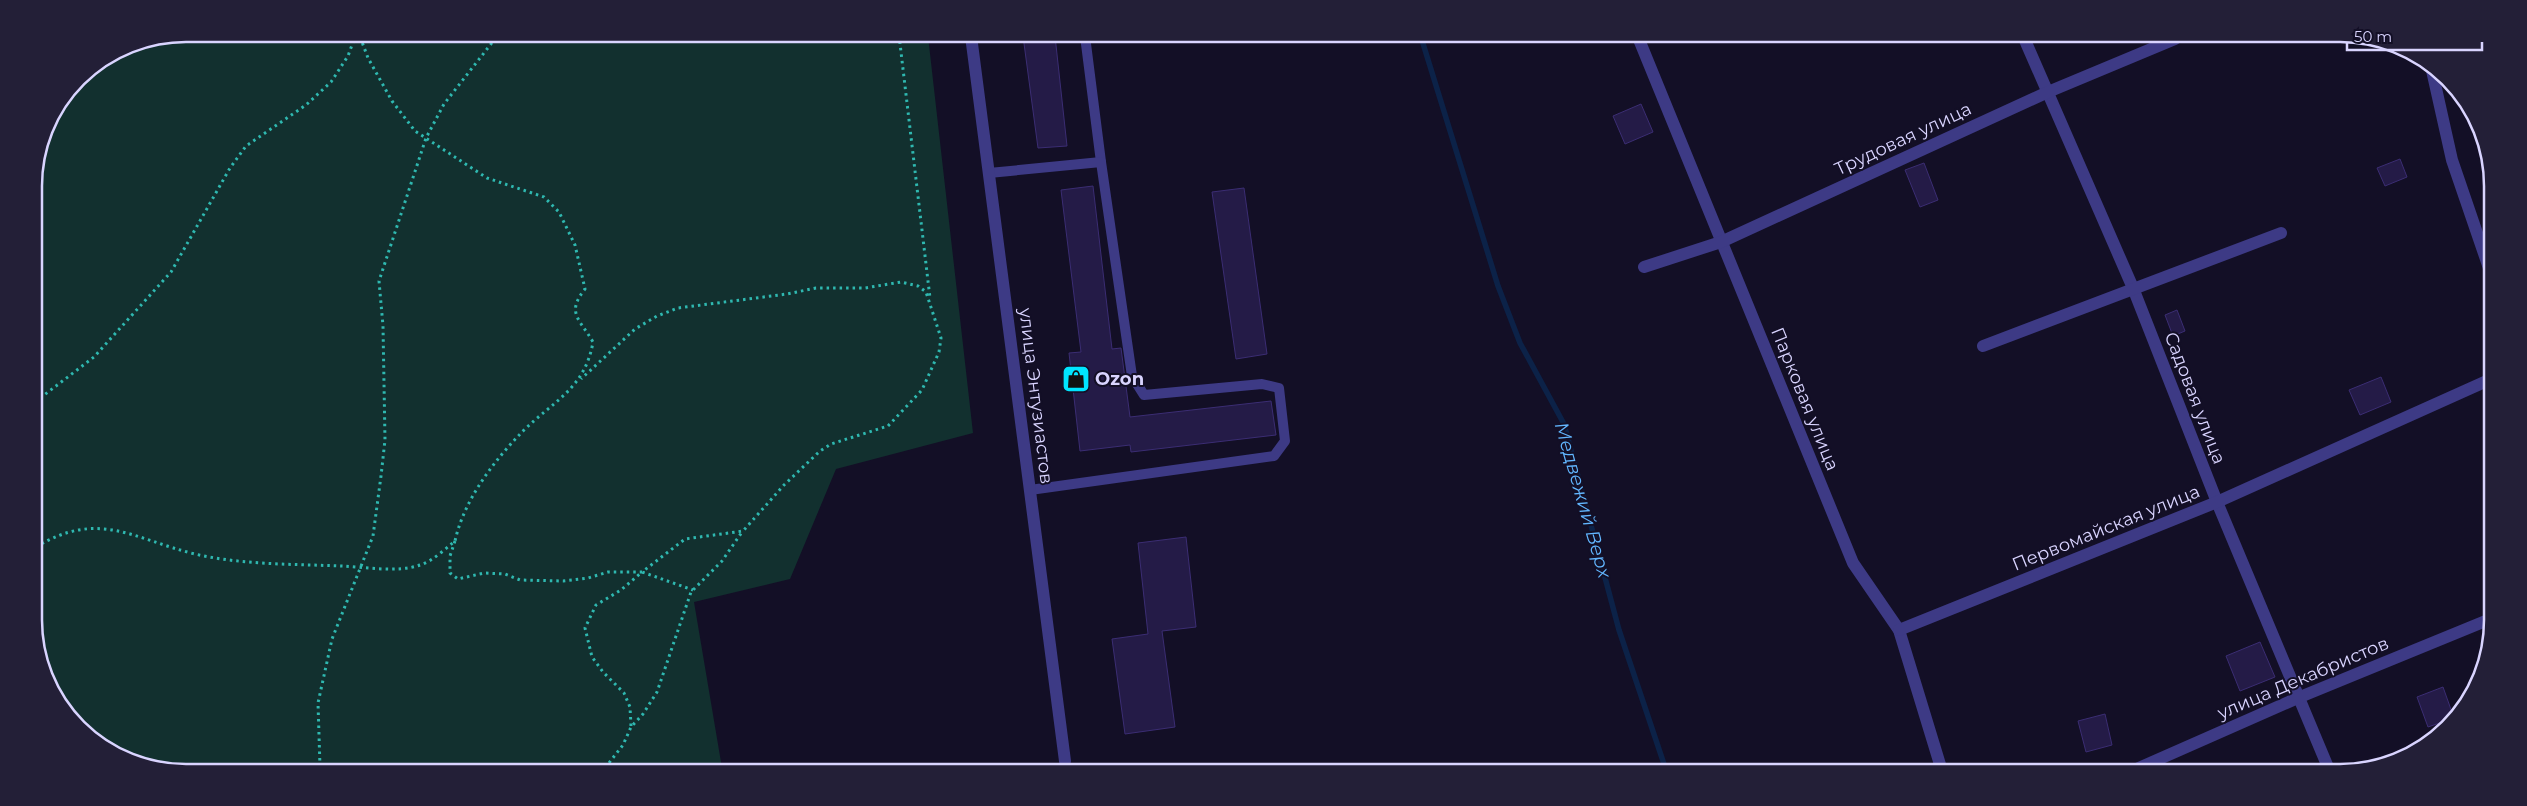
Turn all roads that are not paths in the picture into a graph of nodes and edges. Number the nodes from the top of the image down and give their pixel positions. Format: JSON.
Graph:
{"nodes":[{"id":1,"x":972,"y":42,"type":"edge"},
{"id":2,"x":1086,"y":42,"type":"edge"},
{"id":3,"x":1640,"y":42,"type":"edge"},
{"id":4,"x":2026,"y":42,"type":"edge"},
{"id":5,"x":2167,"y":42,"type":"edge"},
{"id":6,"x":2433,"y":77,"type":"edge"},
{"id":7,"x":2048,"y":92,"type":"junction"},
{"id":8,"x":1101,"y":162,"type":"junction"},
{"id":9,"x":989,"y":173,"type":"junction"},
{"id":10,"x":2281,"y":233,"type":"dead end"},
{"id":11,"x":1721,"y":242,"type":"junction"},
{"id":12,"x":2484,"y":253,"type":"edge"},
{"id":13,"x":1644,"y":267,"type":"dead end"},
{"id":14,"x":2134,"y":288,"type":"junction"},
{"id":15,"x":1983,"y":346,"type":"dead end"},
{"id":16,"x":2484,"y":382,"type":"edge"},
{"id":17,"x":1030,"y":490,"type":"junction"},
{"id":18,"x":2217,"y":502,"type":"junction"},
{"id":19,"x":2484,"y":622,"type":"edge"},
{"id":20,"x":1899,"y":630,"type":"junction"},
{"id":21,"x":2300,"y":697,"type":"junction"},
{"id":22,"x":1065,"y":762,"type":"dead end"},
{"id":23,"x":1940,"y":763,"type":"edge"},
{"id":24,"x":2152,"y":763,"type":"edge"},
{"id":25,"x":2326,"y":763,"type":"edge"}],
"edges":[{"from":1,"to":9,"type":"street","name":"улица Энтузиастов"},
{"from":2,"to":8,"type":"lane"},
{"from":3,"to":11,"type":"street","name":"Парковая улица"},
{"from":4,"to":7,"type":"street","name":"Садовая улица"},
{"from":5,"to":7,"type":"street","name":"Трудовая улица"},
{"from":6,"to":12,"type":"street"},
{"from":7,"to":11,"type":"street","name":"Трудовая улица"},
{"from":7,"to":14,"type":"street","name":"Садовая улица"},
{"from":8,"to":9,"type":"lane"},
{"from":8,"to":17,"type":"lane"},
{"from":9,"to":17,"type":"street","name":"улица Энтузиастов"},
{"from":10,"to":14,"type":"street"},
{"from":11,"to":13,"type":"street","name":"Трудовая улица"},
{"from":11,"to":20,"type":"street","name":"Парковая улица"},
{"from":14,"to":15,"type":"street"},
{"from":14,"to":18,"type":"street","name":"Садовая улица"},
{"from":16,"to":18,"type":"street","name":"Первомайская улица"},
{"from":17,"to":22,"type":"street","name":"улица Энтузиастов"},
{"from":18,"to":20,"type":"street","name":"Первомайская улица"},
{"from":18,"to":21,"type":"street","name":"Садовая улица"},
{"from":19,"to":21,"type":"street","name":"улица Декабристов"},
{"from":20,"to":23,"type":"street","name":"Парковая улица"},
{"from":21,"to":24,"type":"street","name":"улица Декабристов"},
{"from":21,"to":25,"type":"street","name":"Садовая улица"}]}
